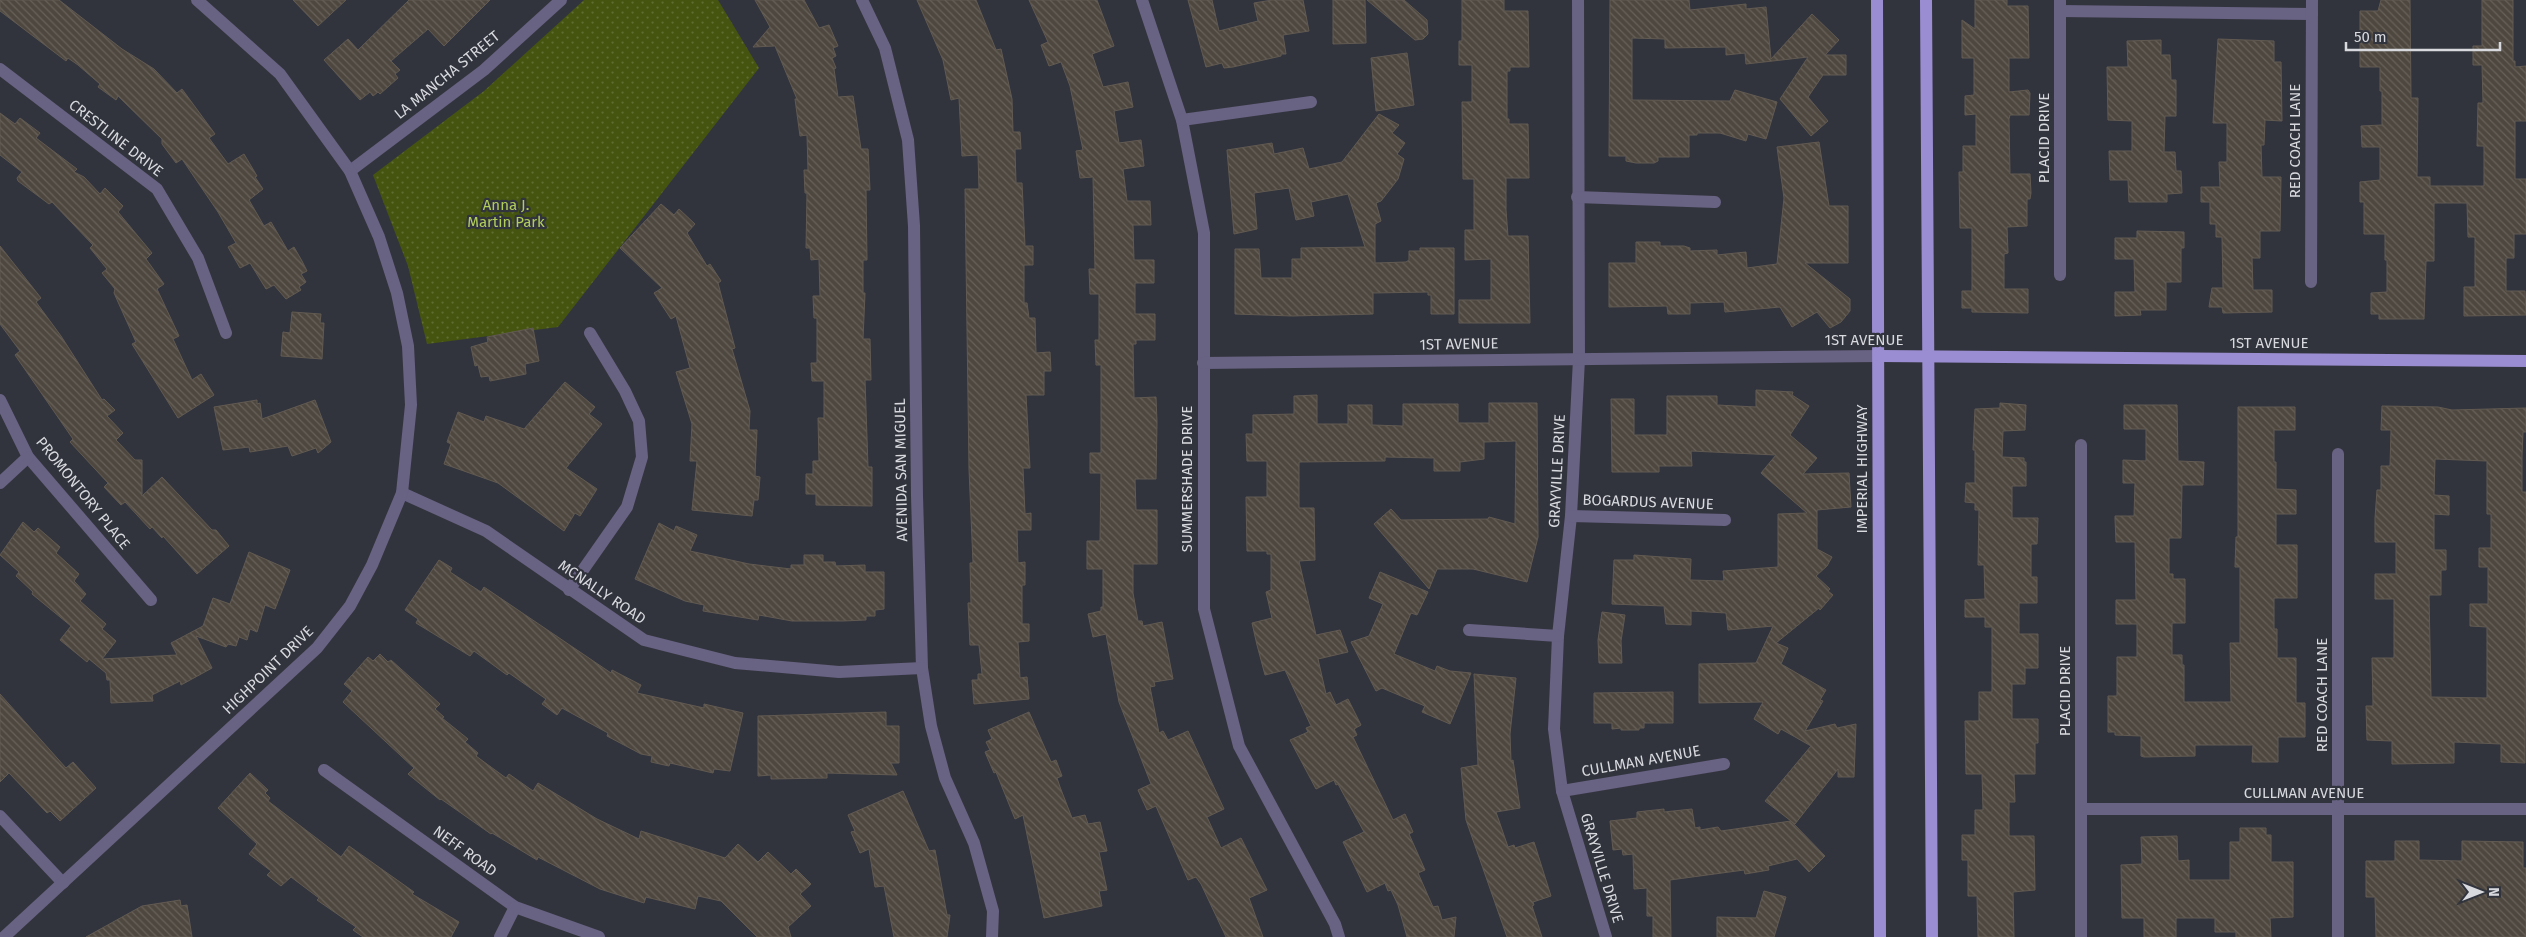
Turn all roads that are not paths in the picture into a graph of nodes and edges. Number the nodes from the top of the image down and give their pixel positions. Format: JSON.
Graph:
{"nodes":[{"id":1,"x":196,"y":0,"type":"edge"},
{"id":2,"x":561,"y":0,"type":"edge"},
{"id":3,"x":862,"y":0,"type":"edge"},
{"id":4,"x":1142,"y":0,"type":"edge"},
{"id":5,"x":1578,"y":0,"type":"edge"},
{"id":6,"x":1878,"y":0,"type":"edge"},
{"id":7,"x":1926,"y":0,"type":"edge"},
{"id":8,"x":2312,"y":0,"type":"edge"},
{"id":9,"x":2060,"y":5,"type":"edge"},
{"id":10,"x":2312,"y":14,"type":"junction"},
{"id":11,"x":0,"y":68,"type":"edge"},
{"id":12,"x":1311,"y":102,"type":"dead end"},
{"id":13,"x":1182,"y":120,"type":"junction"},
{"id":14,"x":350,"y":171,"type":"junction"},
{"id":15,"x":1577,"y":197,"type":"junction"},
{"id":16,"x":1716,"y":202,"type":"dead end"},
{"id":17,"x":2060,"y":275,"type":"dead end"},
{"id":18,"x":2311,"y":282,"type":"dead end"},
{"id":19,"x":226,"y":333,"type":"dead end"},
{"id":20,"x":590,"y":333,"type":"dead end"},
{"id":21,"x":1880,"y":356,"type":"junction"},
{"id":22,"x":1928,"y":356,"type":"junction"},
{"id":23,"x":1579,"y":359,"type":"junction"},
{"id":24,"x":2526,"y":361,"type":"edge"},
{"id":25,"x":1203,"y":364,"type":"junction"},
{"id":26,"x":0,"y":400,"type":"edge"},
{"id":27,"x":2081,"y":445,"type":"dead end"},
{"id":28,"x":2338,"y":454,"type":"dead end"},
{"id":29,"x":28,"y":457,"type":"junction"},
{"id":30,"x":0,"y":483,"type":"edge"},
{"id":31,"x":402,"y":493,"type":"junction"},
{"id":32,"x":1571,"y":516,"type":"junction"},
{"id":33,"x":1725,"y":520,"type":"dead end"},
{"id":34,"x":569,"y":590,"type":"junction"},
{"id":35,"x":151,"y":600,"type":"dead end"},
{"id":36,"x":1469,"y":630,"type":"dead end"},
{"id":37,"x":1558,"y":636,"type":"junction"},
{"id":38,"x":922,"y":668,"type":"junction"},
{"id":39,"x":1724,"y":764,"type":"dead end"},
{"id":40,"x":324,"y":770,"type":"dead end"},
{"id":41,"x":1562,"y":791,"type":"junction"},
{"id":42,"x":2081,"y":808,"type":"junction"},
{"id":43,"x":2338,"y":809,"type":"junction"},
{"id":44,"x":2526,"y":809,"type":"edge"},
{"id":45,"x":0,"y":816,"type":"edge"},
{"id":46,"x":63,"y":883,"type":"junction"},
{"id":47,"x":515,"y":907,"type":"junction"},
{"id":48,"x":4,"y":937,"type":"edge"},
{"id":49,"x":500,"y":937,"type":"edge"},
{"id":50,"x":599,"y":937,"type":"edge"},
{"id":51,"x":992,"y":937,"type":"edge"},
{"id":52,"x":1339,"y":937,"type":"edge"},
{"id":53,"x":1606,"y":937,"type":"edge"},
{"id":54,"x":1880,"y":937,"type":"edge"},
{"id":55,"x":1932,"y":937,"type":"edge"},
{"id":56,"x":2081,"y":937,"type":"edge"},
{"id":57,"x":2338,"y":937,"type":"edge"}],
"edges":[{"from":1,"to":14,"type":"street","name":"HIGHPOINT DRIVE"},
{"from":2,"to":14,"type":"street","name":"LA MANCHA STREET"},
{"from":3,"to":38,"type":"street","name":"AVENIDA SAN MIGUEL"},
{"from":4,"to":13,"type":"street","name":"SUMMERSHADE DRIVE"},
{"from":5,"to":15,"type":"street","name":"GRAYVILLE DRIVE"},
{"from":6,"to":21,"type":"main road","name":"IMPERIAL HIGHWAY"},
{"from":7,"to":22,"type":"main road"},
{"from":8,"to":10,"type":"street","name":"RED COACH LANE"},
{"from":9,"to":10,"type":"street"},
{"from":9,"to":17,"type":"street","name":"PLACID DRIVE"},
{"from":10,"to":18,"type":"street","name":"RED COACH LANE"},
{"from":11,"to":19,"type":"street","name":"CRESTLINE DRIVE"},
{"from":12,"to":13,"type":"street"},
{"from":13,"to":25,"type":"street","name":"SUMMERSHADE DRIVE"},
{"from":14,"to":31,"type":"street","name":"HIGHPOINT DRIVE"},
{"from":15,"to":16,"type":"street"},
{"from":15,"to":23,"type":"street","name":"GRAYVILLE DRIVE"},
{"from":20,"to":34,"type":"street"},
{"from":21,"to":22,"type":"main road","name":"1ST AVENUE"},
{"from":21,"to":23,"type":"street","name":"1ST AVENUE"},
{"from":21,"to":54,"type":"main road","name":"IMPERIAL HIGHWAY"},
{"from":22,"to":24,"type":"main road","name":"1ST AVENUE"},
{"from":22,"to":55,"type":"main road"},
{"from":23,"to":25,"type":"street","name":"1ST AVENUE"},
{"from":23,"to":32,"type":"street","name":"GRAYVILLE DRIVE"},
{"from":25,"to":52,"type":"street","name":"SUMMERSHADE DRIVE"},
{"from":26,"to":29,"type":"street","name":"PROMONTORY PLACE"},
{"from":27,"to":42,"type":"street","name":"PLACID DRIVE"},
{"from":28,"to":43,"type":"street","name":"RED COACH LANE"},
{"from":29,"to":30,"type":"street"},
{"from":29,"to":35,"type":"street","name":"PROMONTORY PLACE"},
{"from":31,"to":34,"type":"street","name":"MCNALLY ROAD"},
{"from":31,"to":46,"type":"street","name":"HIGHPOINT DRIVE"},
{"from":32,"to":33,"type":"street","name":"BOGARDUS AVENUE"},
{"from":32,"to":37,"type":"street","name":"GRAYVILLE DRIVE"},
{"from":34,"to":38,"type":"street","name":"MCNALLY ROAD"},
{"from":36,"to":37,"type":"street"},
{"from":37,"to":41,"type":"street","name":"GRAYVILLE DRIVE"},
{"from":38,"to":51,"type":"street","name":"AVENIDA SAN MIGUEL"},
{"from":39,"to":41,"type":"street","name":"CULLMAN AVENUE"},
{"from":40,"to":47,"type":"street","name":"NEFF ROAD"},
{"from":41,"to":53,"type":"street","name":"GRAYVILLE DRIVE"},
{"from":42,"to":43,"type":"street","name":"CULLMAN AVENUE"},
{"from":42,"to":56,"type":"street","name":"PLACID DRIVE"},
{"from":43,"to":44,"type":"street","name":"CULLMAN AVENUE"},
{"from":43,"to":57,"type":"street","name":"RED COACH LANE"},
{"from":45,"to":46,"type":"street"},
{"from":46,"to":48,"type":"street","name":"HIGHPOINT DRIVE"},
{"from":47,"to":49,"type":"street"},
{"from":47,"to":50,"type":"street","name":"NEFF ROAD"}]}
